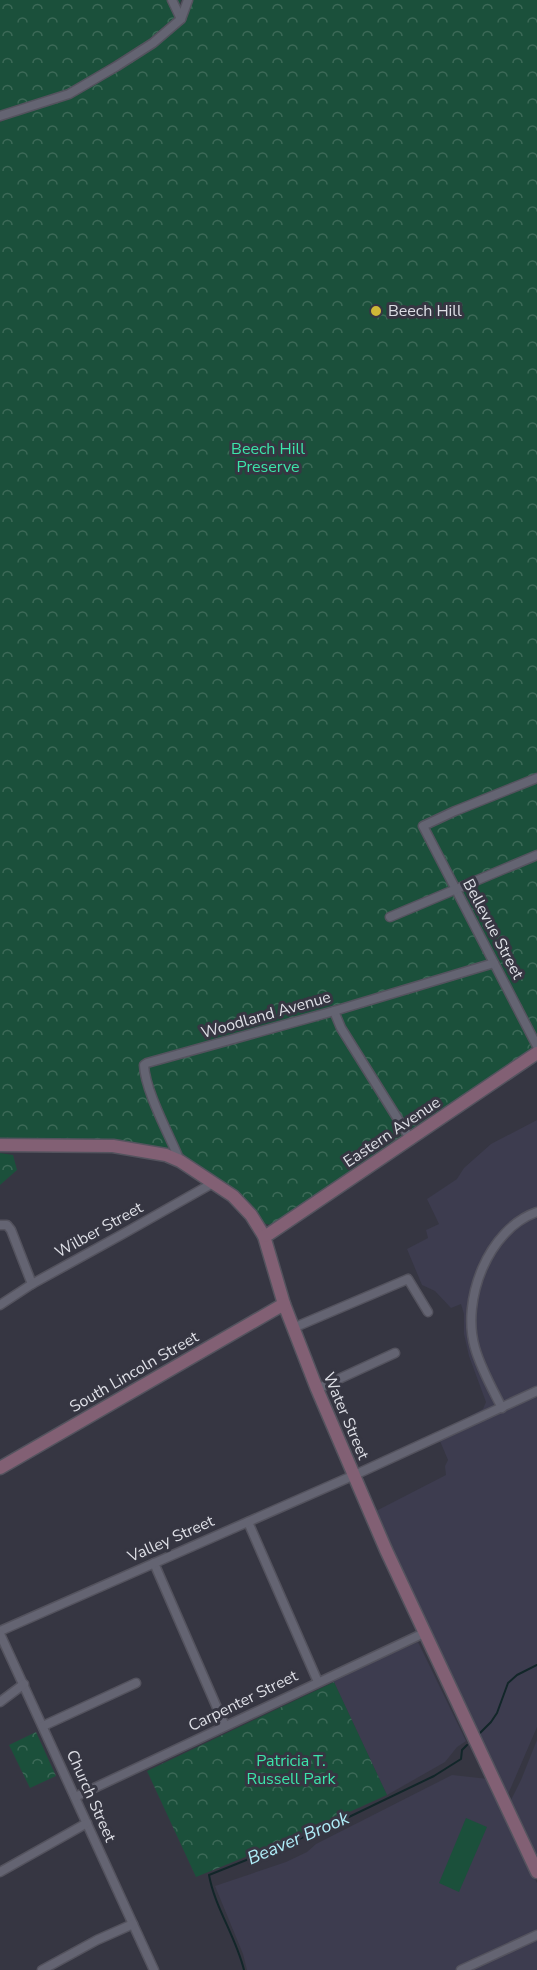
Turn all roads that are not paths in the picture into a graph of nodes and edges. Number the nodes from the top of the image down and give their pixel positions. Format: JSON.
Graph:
{"nodes":[{"id":1,"x":172,"y":0,"type":"edge"},
{"id":2,"x":188,"y":0,"type":"edge"},
{"id":3,"x":182,"y":19,"type":"junction"},
{"id":4,"x":0,"y":116,"type":"edge"},
{"id":5,"x":537,"y":778,"type":"edge"},
{"id":6,"x":537,"y":855,"type":"edge"},
{"id":7,"x":455,"y":889,"type":"junction"},
{"id":8,"x":390,"y":917,"type":"dead end"},
{"id":9,"x":494,"y":963,"type":"junction"},
{"id":10,"x":334,"y":1011,"type":"junction"},
{"id":11,"x":537,"y":1046,"type":"edge"},
{"id":12,"x":537,"y":1053,"type":"edge"},
{"id":13,"x":411,"y":1140,"type":"junction"},
{"id":14,"x":0,"y":1144,"type":"edge"},
{"id":15,"x":180,"y":1161,"type":"junction"},
{"id":16,"x":213,"y":1183,"type":"junction"},
{"id":17,"x":537,"y":1212,"type":"edge"},
{"id":18,"x":0,"y":1225,"type":"edge"},
{"id":19,"x":264,"y":1236,"type":"junction"},
{"id":20,"x":32,"y":1284,"type":"junction"},
{"id":21,"x":284,"y":1304,"type":"junction"},
{"id":22,"x":0,"y":1305,"type":"edge"},
{"id":23,"x":428,"y":1312,"type":"dead end"},
{"id":24,"x":293,"y":1328,"type":"junction"},
{"id":25,"x":395,"y":1353,"type":"dead end"},
{"id":26,"x":317,"y":1389,"type":"junction"},
{"id":27,"x":537,"y":1391,"type":"edge"},
{"id":28,"x":501,"y":1408,"type":"junction"},
{"id":29,"x":0,"y":1468,"type":"edge"},
{"id":30,"x":354,"y":1475,"type":"junction"},
{"id":31,"x":248,"y":1522,"type":"junction"},
{"id":32,"x":154,"y":1563,"type":"junction"},
{"id":33,"x":0,"y":1633,"type":"edge"},
{"id":34,"x":424,"y":1633,"type":"junction"},
{"id":35,"x":318,"y":1682,"type":"junction"},
{"id":36,"x":136,"y":1683,"type":"dead end"},
{"id":37,"x":24,"y":1684,"type":"junction"},
{"id":38,"x":0,"y":1702,"type":"edge"},
{"id":39,"x":43,"y":1726,"type":"junction"},
{"id":40,"x":225,"y":1726,"type":"junction"},
{"id":41,"x":75,"y":1797,"type":"junction"},
{"id":42,"x":87,"y":1823,"type":"junction"},
{"id":43,"x":0,"y":1872,"type":"edge"},
{"id":44,"x":537,"y":1872,"type":"edge"},
{"id":45,"x":133,"y":1924,"type":"junction"},
{"id":46,"x":537,"y":1935,"type":"edge"},
{"id":47,"x":42,"y":1970,"type":"edge"},
{"id":48,"x":154,"y":1970,"type":"edge"},
{"id":49,"x":461,"y":1970,"type":"edge"}],
"edges":[{"from":1,"to":3,"type":"street"},
{"from":2,"to":3,"type":"street"},
{"from":3,"to":4,"type":"street"},
{"from":5,"to":7,"type":"street","name":"Bellevue Street"},
{"from":6,"to":7,"type":"street"},
{"from":7,"to":8,"type":"street"},
{"from":7,"to":9,"type":"street","name":"Bellevue Street"},
{"from":9,"to":10,"type":"street","name":"Woodland Avenue"},
{"from":9,"to":11,"type":"street","name":"Bellevue Street"},
{"from":10,"to":13,"type":"street"},
{"from":10,"to":15,"type":"street","name":"Woodland Avenue"},
{"from":12,"to":13,"type":"street","name":"Eastern Avenue"},
{"from":13,"to":19,"type":"street","name":"Eastern Avenue"},
{"from":14,"to":15,"type":"street","name":"Water Street"},
{"from":15,"to":16,"type":"street","name":"Water Street"},
{"from":16,"to":19,"type":"street","name":"Water Street"},
{"from":16,"to":20,"type":"street","name":"Wilber Street"},
{"from":17,"to":28,"type":"street"},
{"from":18,"to":20,"type":"street"},
{"from":19,"to":21,"type":"street","name":"Water Street"},
{"from":20,"to":22,"type":"street","name":"Wilber Street"},
{"from":21,"to":24,"type":"street","name":"Water Street"},
{"from":21,"to":29,"type":"street","name":"South Lincoln Street"},
{"from":23,"to":24,"type":"street"},
{"from":24,"to":26,"type":"street","name":"Water Street"},
{"from":25,"to":26,"type":"street"},
{"from":26,"to":30,"type":"street","name":"Water Street"},
{"from":27,"to":28,"type":"street","name":"Valley Street"},
{"from":28,"to":30,"type":"street","name":"Valley Street"},
{"from":30,"to":31,"type":"street","name":"Valley Street"},
{"from":30,"to":34,"type":"street","name":"Water Street"},
{"from":31,"to":32,"type":"street","name":"Valley Street"},
{"from":31,"to":35,"type":"street"},
{"from":32,"to":33,"type":"street","name":"Valley Street"},
{"from":32,"to":40,"type":"street"},
{"from":33,"to":37,"type":"street","name":"Church Street"},
{"from":34,"to":35,"type":"street","name":"Carpenter Street"},
{"from":34,"to":44,"type":"street","name":"Water Street"},
{"from":35,"to":40,"type":"street","name":"Carpenter Street"},
{"from":36,"to":39,"type":"street"},
{"from":37,"to":38,"type":"street"},
{"from":37,"to":39,"type":"street","name":"Church Street"},
{"from":39,"to":41,"type":"street","name":"Church Street"},
{"from":40,"to":41,"type":"street","name":"Carpenter Street"},
{"from":41,"to":42,"type":"street","name":"Church Street"},
{"from":42,"to":43,"type":"street"},
{"from":42,"to":45,"type":"street","name":"Church Street"},
{"from":45,"to":47,"type":"street"},
{"from":45,"to":48,"type":"street","name":"Church Street"},
{"from":46,"to":49,"type":"street"}]}
